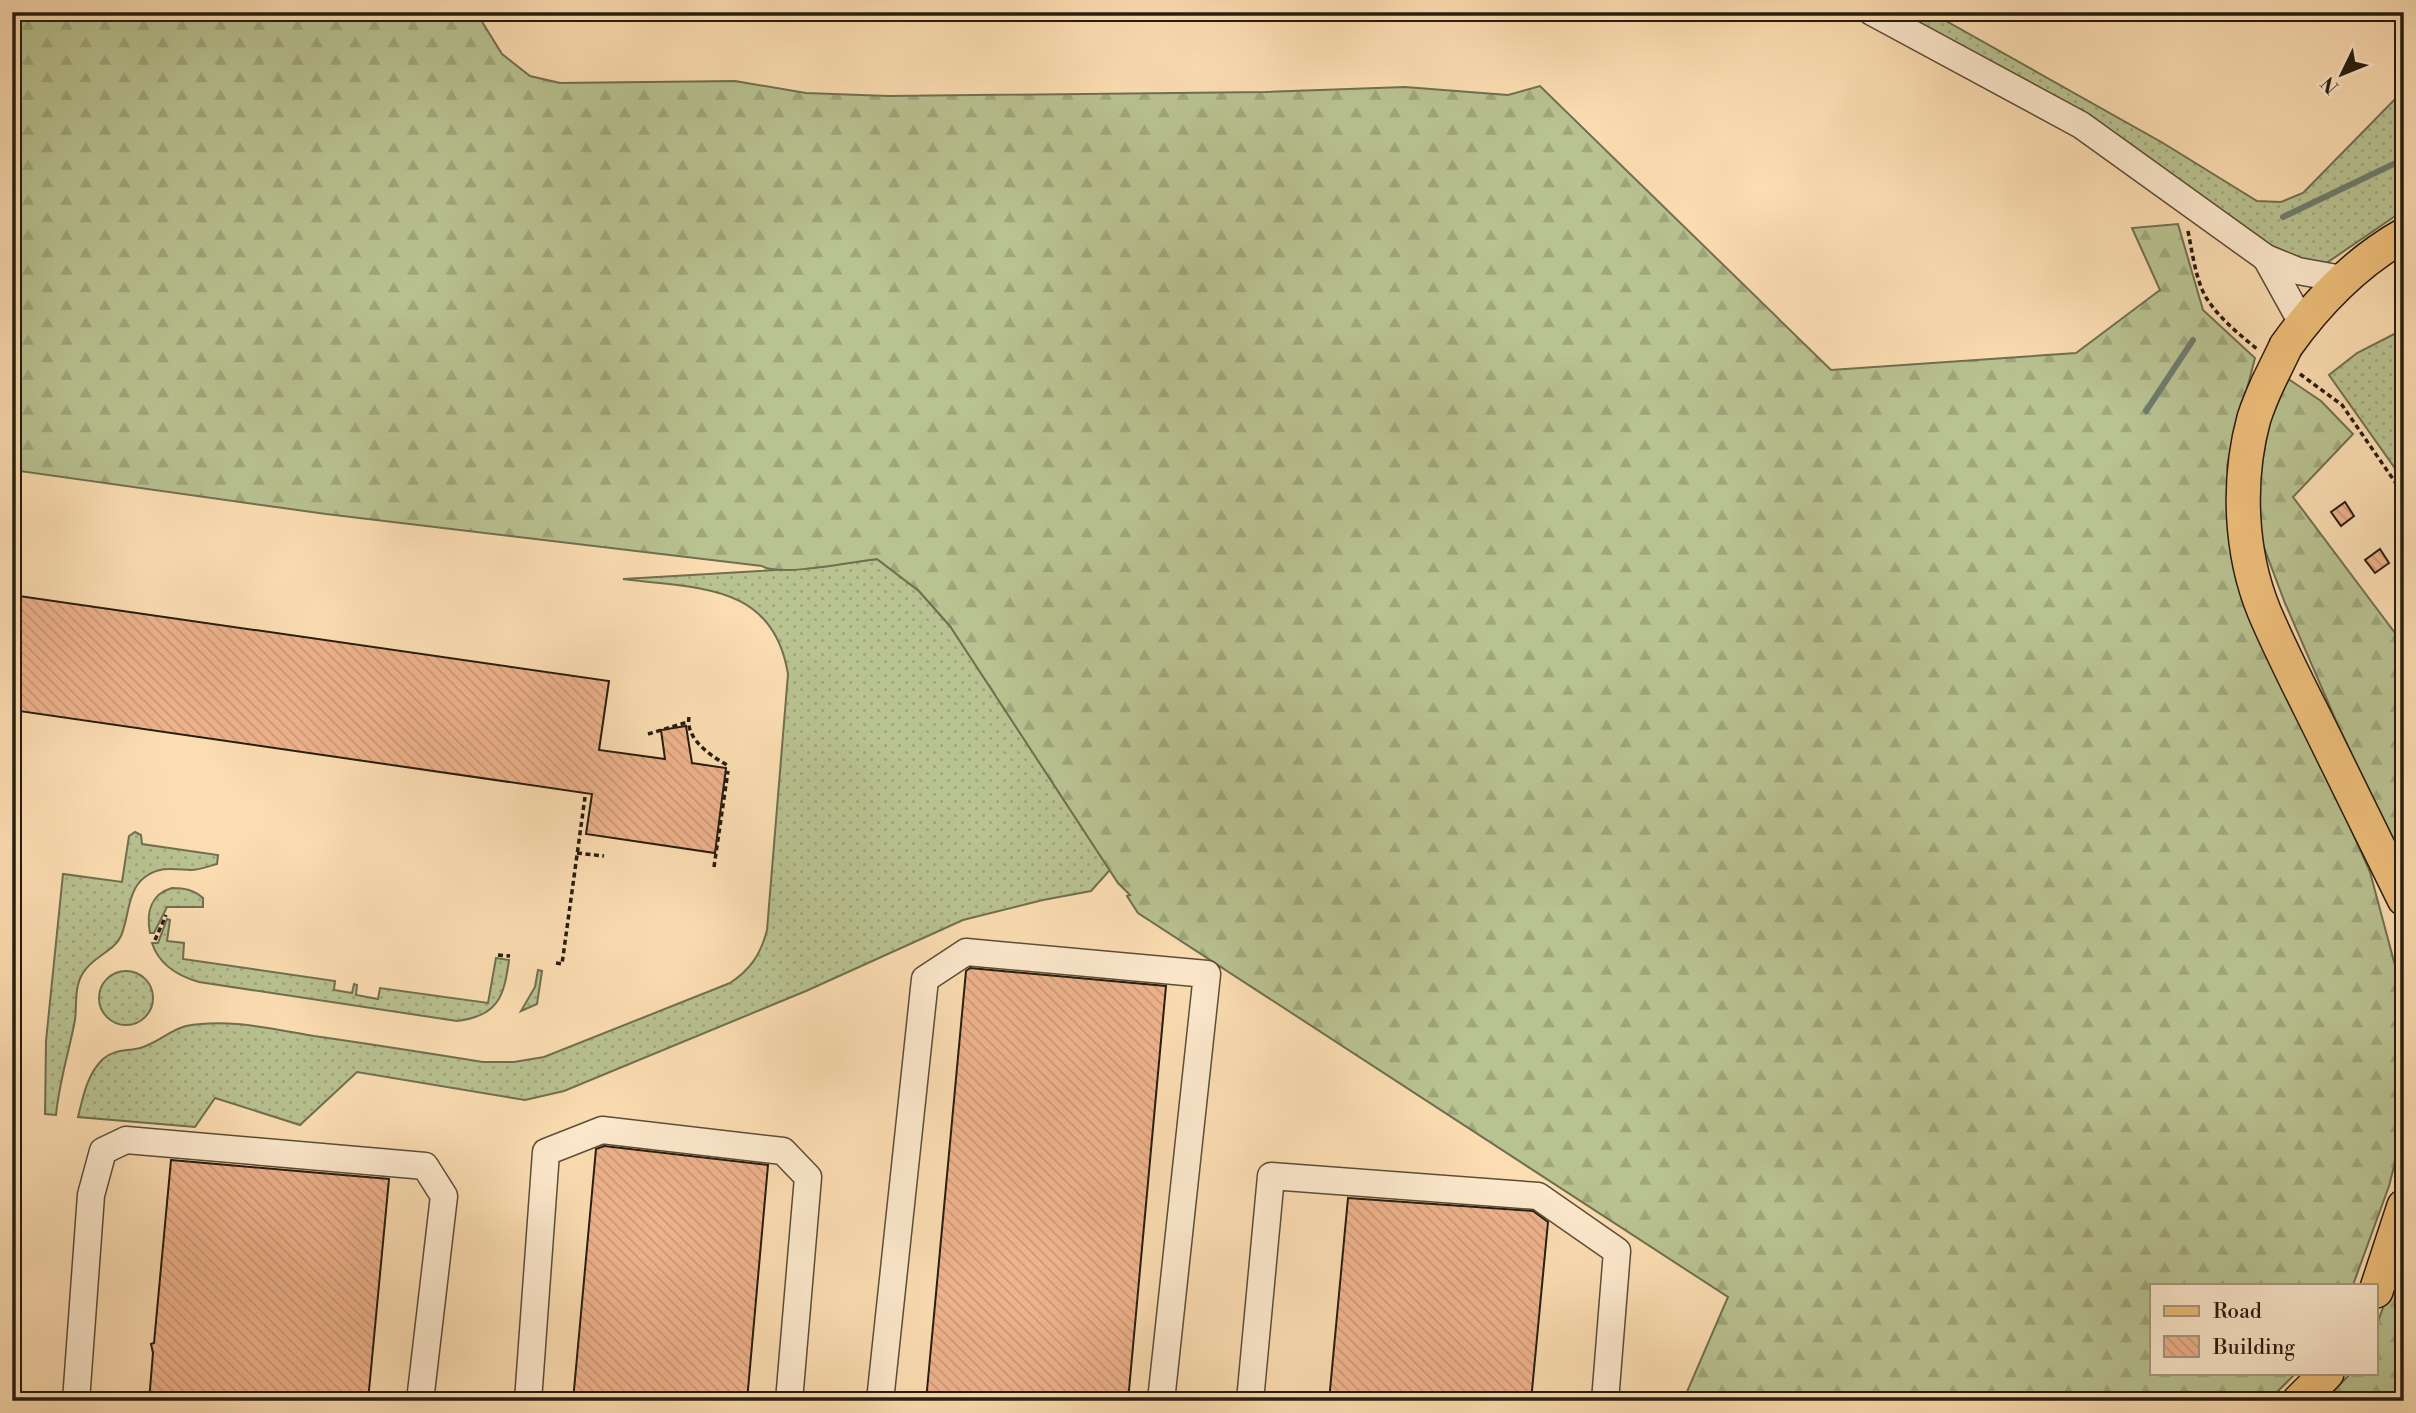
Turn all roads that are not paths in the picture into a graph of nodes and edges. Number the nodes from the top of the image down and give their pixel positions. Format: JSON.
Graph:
{"nodes":[{"id":1,"x":1872,"y":12,"type":"edge"},
{"id":2,"x":2404,"y":235,"type":"edge"},
{"id":3,"x":2266,"y":258,"type":"junction"},
{"id":4,"x":2342,"y":279,"type":"junction"},
{"id":5,"x":2294,"y":335,"type":"junction"},
{"id":6,"x":2404,"y":899,"type":"edge"},
{"id":7,"x":2404,"y":1206,"type":"edge"},
{"id":8,"x":2378,"y":1285,"type":"edge"},
{"id":9,"x":2326,"y":1374,"type":"edge"},
{"id":10,"x":76,"y":1401,"type":"edge"},
{"id":11,"x":420,"y":1401,"type":"edge"},
{"id":12,"x":528,"y":1401,"type":"edge"},
{"id":13,"x":789,"y":1401,"type":"edge"},
{"id":14,"x":880,"y":1401,"type":"edge"},
{"id":15,"x":1161,"y":1401,"type":"edge"},
{"id":16,"x":1250,"y":1401,"type":"edge"},
{"id":17,"x":1605,"y":1401,"type":"edge"},
{"id":18,"x":2299,"y":1401,"type":"edge"}],
"edges":[{"from":1,"to":3,"type":"street"},
{"from":2,"to":4,"type":"main road"},
{"from":3,"to":4,"type":"street"},
{"from":3,"to":5,"type":"street"},
{"from":4,"to":5,"type":"main road"},
{"from":5,"to":6,"type":"main road","bridge":true},
{"from":7,"to":8,"type":"main road"},
{"from":9,"to":18,"type":"main road"},
{"from":10,"to":11,"type":"street"},
{"from":12,"to":13,"type":"street"},
{"from":14,"to":15,"type":"street"},
{"from":16,"to":17,"type":"street"}]}
